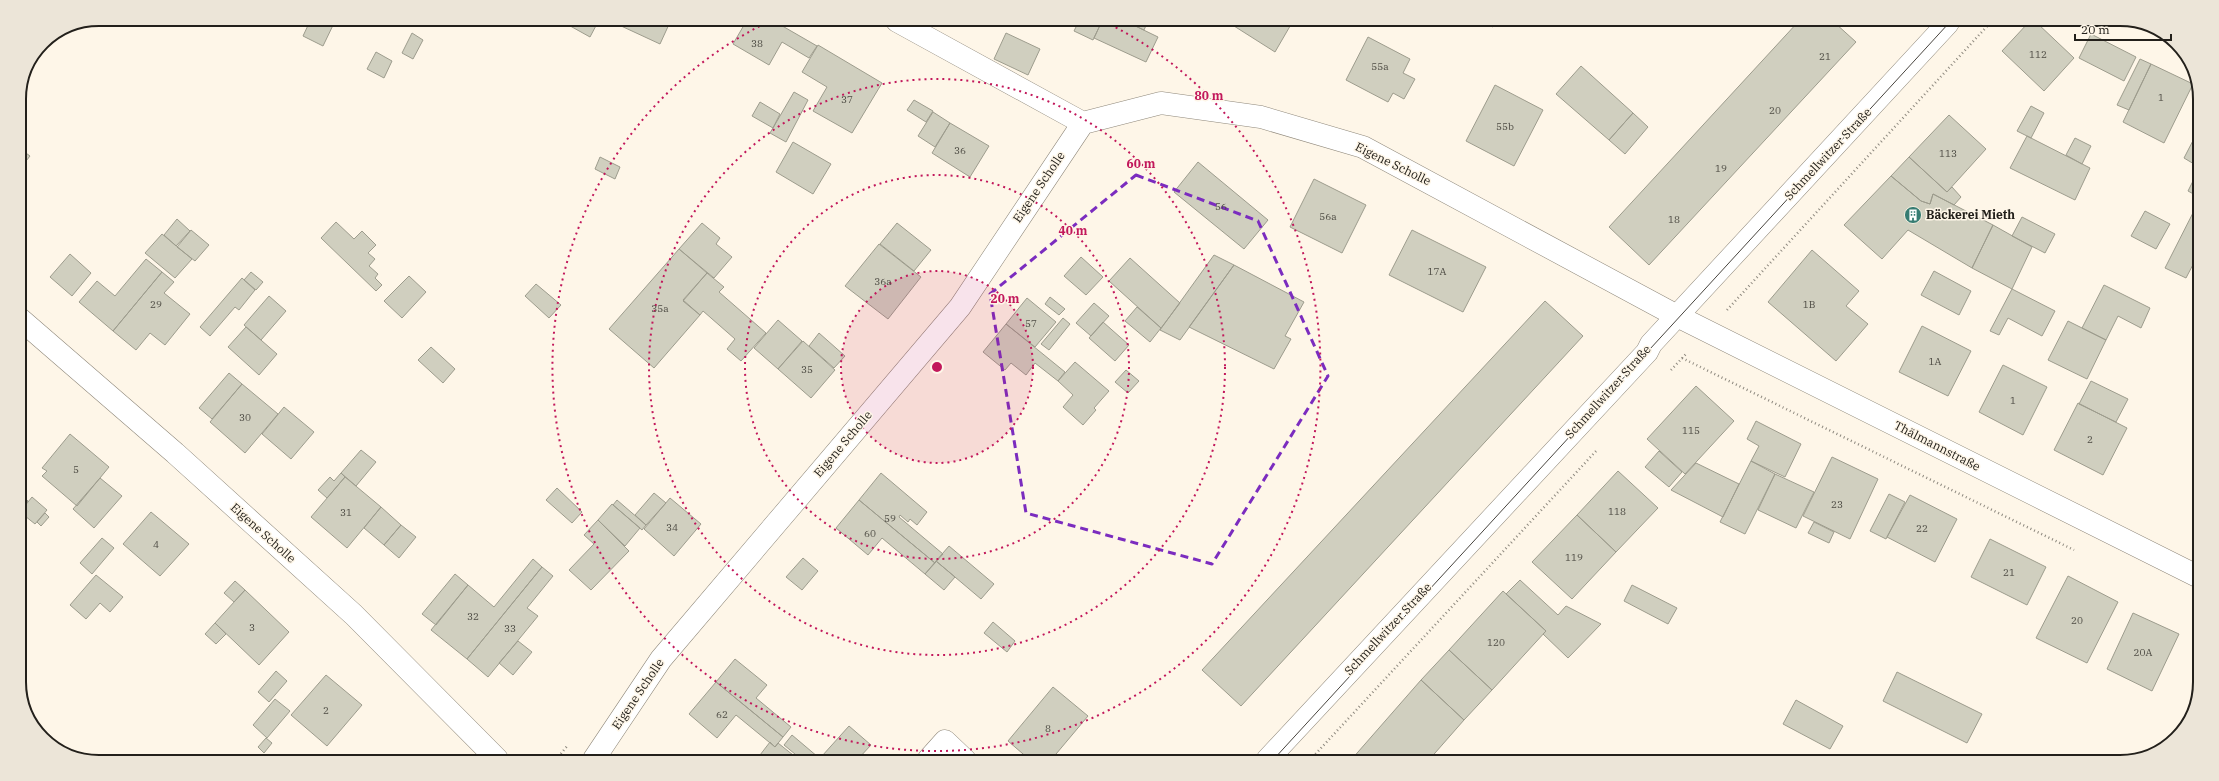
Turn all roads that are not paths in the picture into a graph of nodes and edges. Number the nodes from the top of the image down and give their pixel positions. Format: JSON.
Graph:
{"nodes":[{"id":1,"x":907,"y":26,"type":"edge"},
{"id":2,"x":1945,"y":26,"type":"edge"},
{"id":3,"x":1083,"y":122,"type":"junction"},
{"id":4,"x":1677,"y":316,"type":"junction"},
{"id":5,"x":26,"y":324,"type":"edge"},
{"id":6,"x":2193,"y":574,"type":"edge"},
{"id":7,"x":493,"y":755,"type":"edge"},
{"id":8,"x":597,"y":755,"type":"edge"},
{"id":9,"x":932,"y":755,"type":"edge"},
{"id":10,"x":960,"y":755,"type":"edge"},
{"id":11,"x":1272,"y":755,"type":"edge"}],
"edges":[{"from":1,"to":3,"type":"street"},
{"from":2,"to":4,"type":"street","name":"Schmellwitzer Straße"},
{"from":3,"to":4,"type":"street","name":"Eigene Scholle"},
{"from":3,"to":8,"type":"street","name":"Eigene Scholle"},
{"from":4,"to":6,"type":"street","name":"Thälmannstraße"},
{"from":4,"to":11,"type":"street","name":"Schmellwitzer Straße"},
{"from":5,"to":7,"type":"street","name":"Eigene Scholle"},
{"from":9,"to":10,"type":"street"}]}
